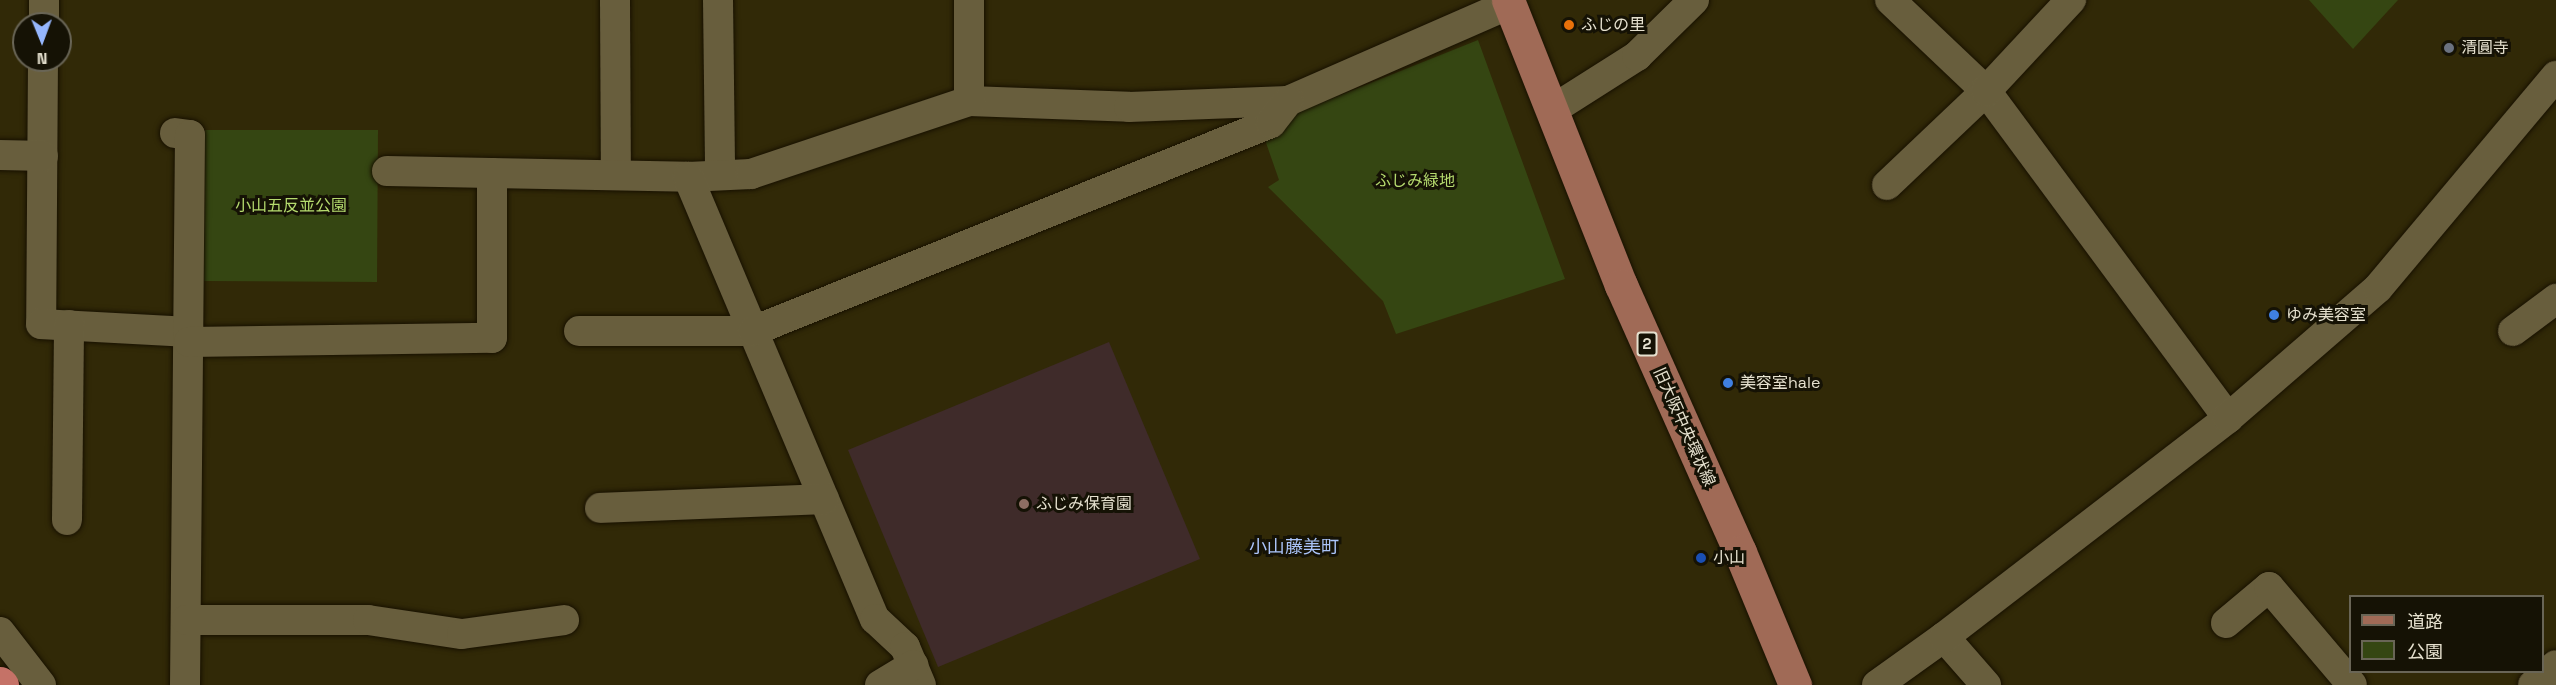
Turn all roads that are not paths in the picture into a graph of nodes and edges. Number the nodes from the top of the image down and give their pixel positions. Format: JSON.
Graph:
{"nodes":[{"id":1,"x":615,"y":0,"type":"edge"},
{"id":2,"x":718,"y":0,"type":"edge"},
{"id":3,"x":969,"y":0,"type":"edge"},
{"id":4,"x":1694,"y":0,"type":"edge"},
{"id":5,"x":1890,"y":0,"type":"edge"},
{"id":6,"x":2071,"y":0,"type":"edge"},
{"id":7,"x":1509,"y":2,"type":"edge"},
{"id":8,"x":43,"y":72,"type":"edge"},
{"id":9,"x":2556,"y":76,"type":"edge"},
{"id":10,"x":1986,"y":91,"type":"junction"},
{"id":11,"x":969,"y":101,"type":"junction"},
{"id":12,"x":1288,"y":101,"type":"junction"},
{"id":13,"x":1552,"y":110,"type":"junction"},
{"id":14,"x":175,"y":133,"type":"dead end"},
{"id":15,"x":0,"y":155,"type":"edge"},
{"id":16,"x":43,"y":156,"type":"junction"},
{"id":17,"x":387,"y":171,"type":"dead end"},
{"id":18,"x":492,"y":173,"type":"junction"},
{"id":19,"x":616,"y":175,"type":"junction"},
{"id":20,"x":720,"y":175,"type":"junction"},
{"id":21,"x":688,"y":177,"type":"junction"},
{"id":22,"x":1887,"y":185,"type":"dead end"},
{"id":23,"x":2556,"y":299,"type":"edge"},
{"id":24,"x":69,"y":325,"type":"junction"},
{"id":25,"x":579,"y":331,"type":"dead end"},
{"id":26,"x":753,"y":331,"type":"junction"},
{"id":27,"x":2513,"y":331,"type":"dead end"},
{"id":28,"x":189,"y":337,"type":"junction"},
{"id":29,"x":2228,"y":418,"type":"junction"},
{"id":30,"x":824,"y":499,"type":"junction"},
{"id":31,"x":600,"y":508,"type":"dead end"},
{"id":32,"x":68,"y":519,"type":"dead end"},
{"id":33,"x":564,"y":620,"type":"dead end"},
{"id":34,"x":186,"y":621,"type":"junction"},
{"id":35,"x":2226,"y":623,"type":"dead end"},
{"id":36,"x":0,"y":632,"type":"edge"},
{"id":37,"x":1944,"y":637,"type":"junction"},
{"id":38,"x":2556,"y":665,"type":"edge"},
{"id":39,"x":917,"y":675,"type":"edge"},
{"id":40,"x":41,"y":685,"type":"edge"},
{"id":41,"x":185,"y":685,"type":"edge"},
{"id":42,"x":880,"y":685,"type":"edge"},
{"id":43,"x":1795,"y":685,"type":"edge"},
{"id":44,"x":1877,"y":685,"type":"edge"},
{"id":45,"x":1986,"y":685,"type":"edge"},
{"id":46,"x":2352,"y":685,"type":"edge"},
{"id":47,"x":2533,"y":685,"type":"edge"}],
"edges":[{"from":1,"to":19,"type":"street"},
{"from":2,"to":20,"type":"street"},
{"from":3,"to":11,"type":"street"},
{"from":4,"to":13,"type":"street"},
{"from":5,"to":10,"type":"street"},
{"from":6,"to":10,"type":"street"},
{"from":7,"to":12,"type":"street"},
{"from":7,"to":13,"type":"main road","name":"旧大阪中央環状線","number":"2"},
{"from":8,"to":16,"type":"street"},
{"from":9,"to":29,"type":"street"},
{"from":10,"to":22,"type":"street"},
{"from":10,"to":29,"type":"street"},
{"from":11,"to":12,"type":"street"},
{"from":11,"to":20,"type":"street"},
{"from":12,"to":26,"type":"street"},
{"from":13,"to":43,"type":"main road","name":"旧大阪中央環状線","number":"2"},
{"from":14,"to":28,"type":"street"},
{"from":15,"to":16,"type":"street"},
{"from":16,"to":24,"type":"street"},
{"from":17,"to":18,"type":"street"},
{"from":18,"to":19,"type":"street"},
{"from":18,"to":28,"type":"street"},
{"from":19,"to":21,"type":"street"},
{"from":20,"to":21,"type":"street"},
{"from":21,"to":26,"type":"street"},
{"from":23,"to":27,"type":"street"},
{"from":24,"to":28,"type":"street"},
{"from":24,"to":32,"type":"street"},
{"from":25,"to":26,"type":"street"},
{"from":26,"to":30,"type":"street"},
{"from":28,"to":34,"type":"street"},
{"from":29,"to":37,"type":"street"},
{"from":30,"to":31,"type":"street"},
{"from":30,"to":39,"type":"street"},
{"from":33,"to":34,"type":"street"},
{"from":34,"to":41,"type":"street"},
{"from":35,"to":46,"type":"street"},
{"from":36,"to":40,"type":"street"},
{"from":37,"to":44,"type":"street"},
{"from":37,"to":45,"type":"street"},
{"from":38,"to":47,"type":"street"},
{"from":39,"to":42,"type":"street"}]}
